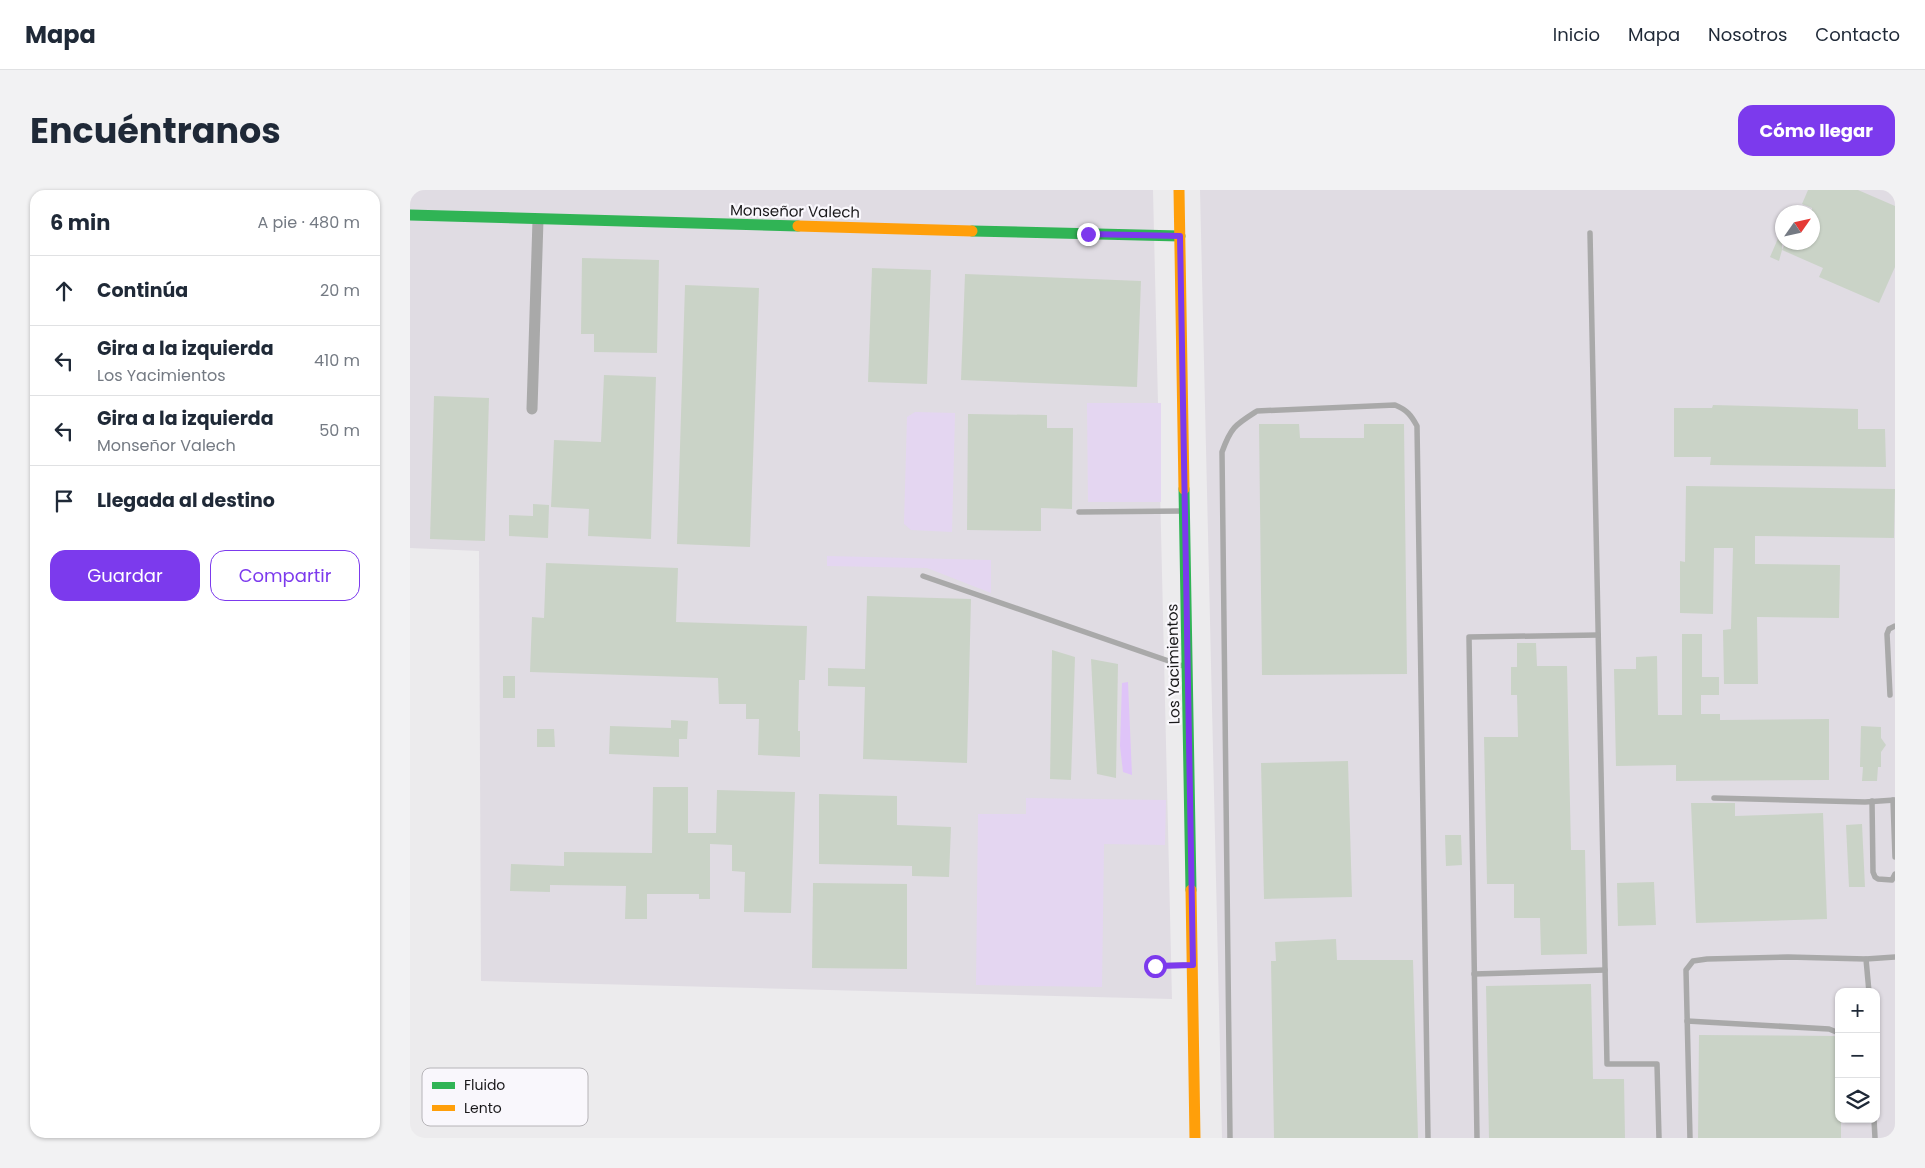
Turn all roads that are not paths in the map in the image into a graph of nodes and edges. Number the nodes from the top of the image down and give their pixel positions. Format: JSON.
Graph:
{"nodes":[{"id":1,"x":1179,"y":190,"type":"edge"},
{"id":2,"x":410,"y":215,"type":"edge"},
{"id":3,"x":538,"y":220,"type":"junction"},
{"id":4,"x":1590,"y":233,"type":"dead end"},
{"id":5,"x":1180,"y":236,"type":"junction"},
{"id":6,"x":532,"y":409,"type":"dead end"},
{"id":7,"x":1079,"y":512,"type":"dead end"},
{"id":8,"x":1185,"y":512,"type":"junction"},
{"id":9,"x":923,"y":576,"type":"dead end"},
{"id":10,"x":1895,"y":626,"type":"edge"},
{"id":11,"x":1598,"y":635,"type":"junction"},
{"id":12,"x":1188,"y":667,"type":"junction"},
{"id":13,"x":1890,"y":695,"type":"dead end"},
{"id":14,"x":1714,"y":798,"type":"dead end"},
{"id":15,"x":1894,"y":800,"type":"edge"},
{"id":16,"x":1872,"y":801,"type":"junction"},
{"id":17,"x":1895,"y":857,"type":"edge"},
{"id":18,"x":1895,"y":874,"type":"edge"},
{"id":19,"x":1895,"y":957,"type":"edge"},
{"id":20,"x":1866,"y":959,"type":"junction"},
{"id":21,"x":1193,"y":965,"type":"junction"},
{"id":22,"x":1155,"y":966,"type":"dead end"},
{"id":23,"x":1605,"y":970,"type":"junction"},
{"id":24,"x":1474,"y":974,"type":"junction"},
{"id":25,"x":1868,"y":988,"type":"edge"},
{"id":26,"x":1687,"y":1021,"type":"junction"},
{"id":27,"x":1835,"y":1032,"type":"edge"},
{"id":28,"x":1874,"y":1123,"type":"edge"},
{"id":29,"x":1195,"y":1138,"type":"edge"},
{"id":30,"x":1230,"y":1138,"type":"edge"},
{"id":31,"x":1428,"y":1138,"type":"edge"},
{"id":32,"x":1477,"y":1138,"type":"edge"},
{"id":33,"x":1659,"y":1138,"type":"edge"},
{"id":34,"x":1690,"y":1138,"type":"edge"},
{"id":35,"x":1875,"y":1138,"type":"edge"}],
"edges":[{"from":1,"to":5,"type":"street","name":"Los Yacimientos"},
{"from":2,"to":3,"type":"street","name":"Monseñor Valech"},
{"from":3,"to":5,"type":"street","name":"Monseñor Valech"},
{"from":3,"to":6,"type":"street"},
{"from":4,"to":11,"type":"lane"},
{"from":5,"to":8,"type":"street","name":"Los Yacimientos"},
{"from":7,"to":8,"type":"lane"},
{"from":8,"to":12,"type":"street","name":"Los Yacimientos"},
{"from":9,"to":12,"type":"lane"},
{"from":10,"to":13,"type":"lane"},
{"from":11,"to":23,"type":"lane"},
{"from":11,"to":24,"type":"lane"},
{"from":12,"to":21,"type":"street","name":"Los Yacimientos"},
{"from":14,"to":16,"type":"lane"},
{"from":15,"to":16,"type":"lane"},
{"from":15,"to":17,"type":"lane"},
{"from":16,"to":18,"type":"lane"},
{"from":19,"to":20,"type":"lane"},
{"from":20,"to":25,"type":"lane"},
{"from":20,"to":26,"type":"lane"},
{"from":21,"to":22,"type":"lane"},
{"from":21,"to":29,"type":"street","name":"Los Yacimientos"},
{"from":23,"to":24,"type":"lane"},
{"from":23,"to":33,"type":"lane"},
{"from":24,"to":32,"type":"lane"},
{"from":26,"to":27,"type":"lane"},
{"from":26,"to":34,"type":"lane"},
{"from":28,"to":35,"type":"lane"},
{"from":30,"to":31,"type":"lane"}]}
